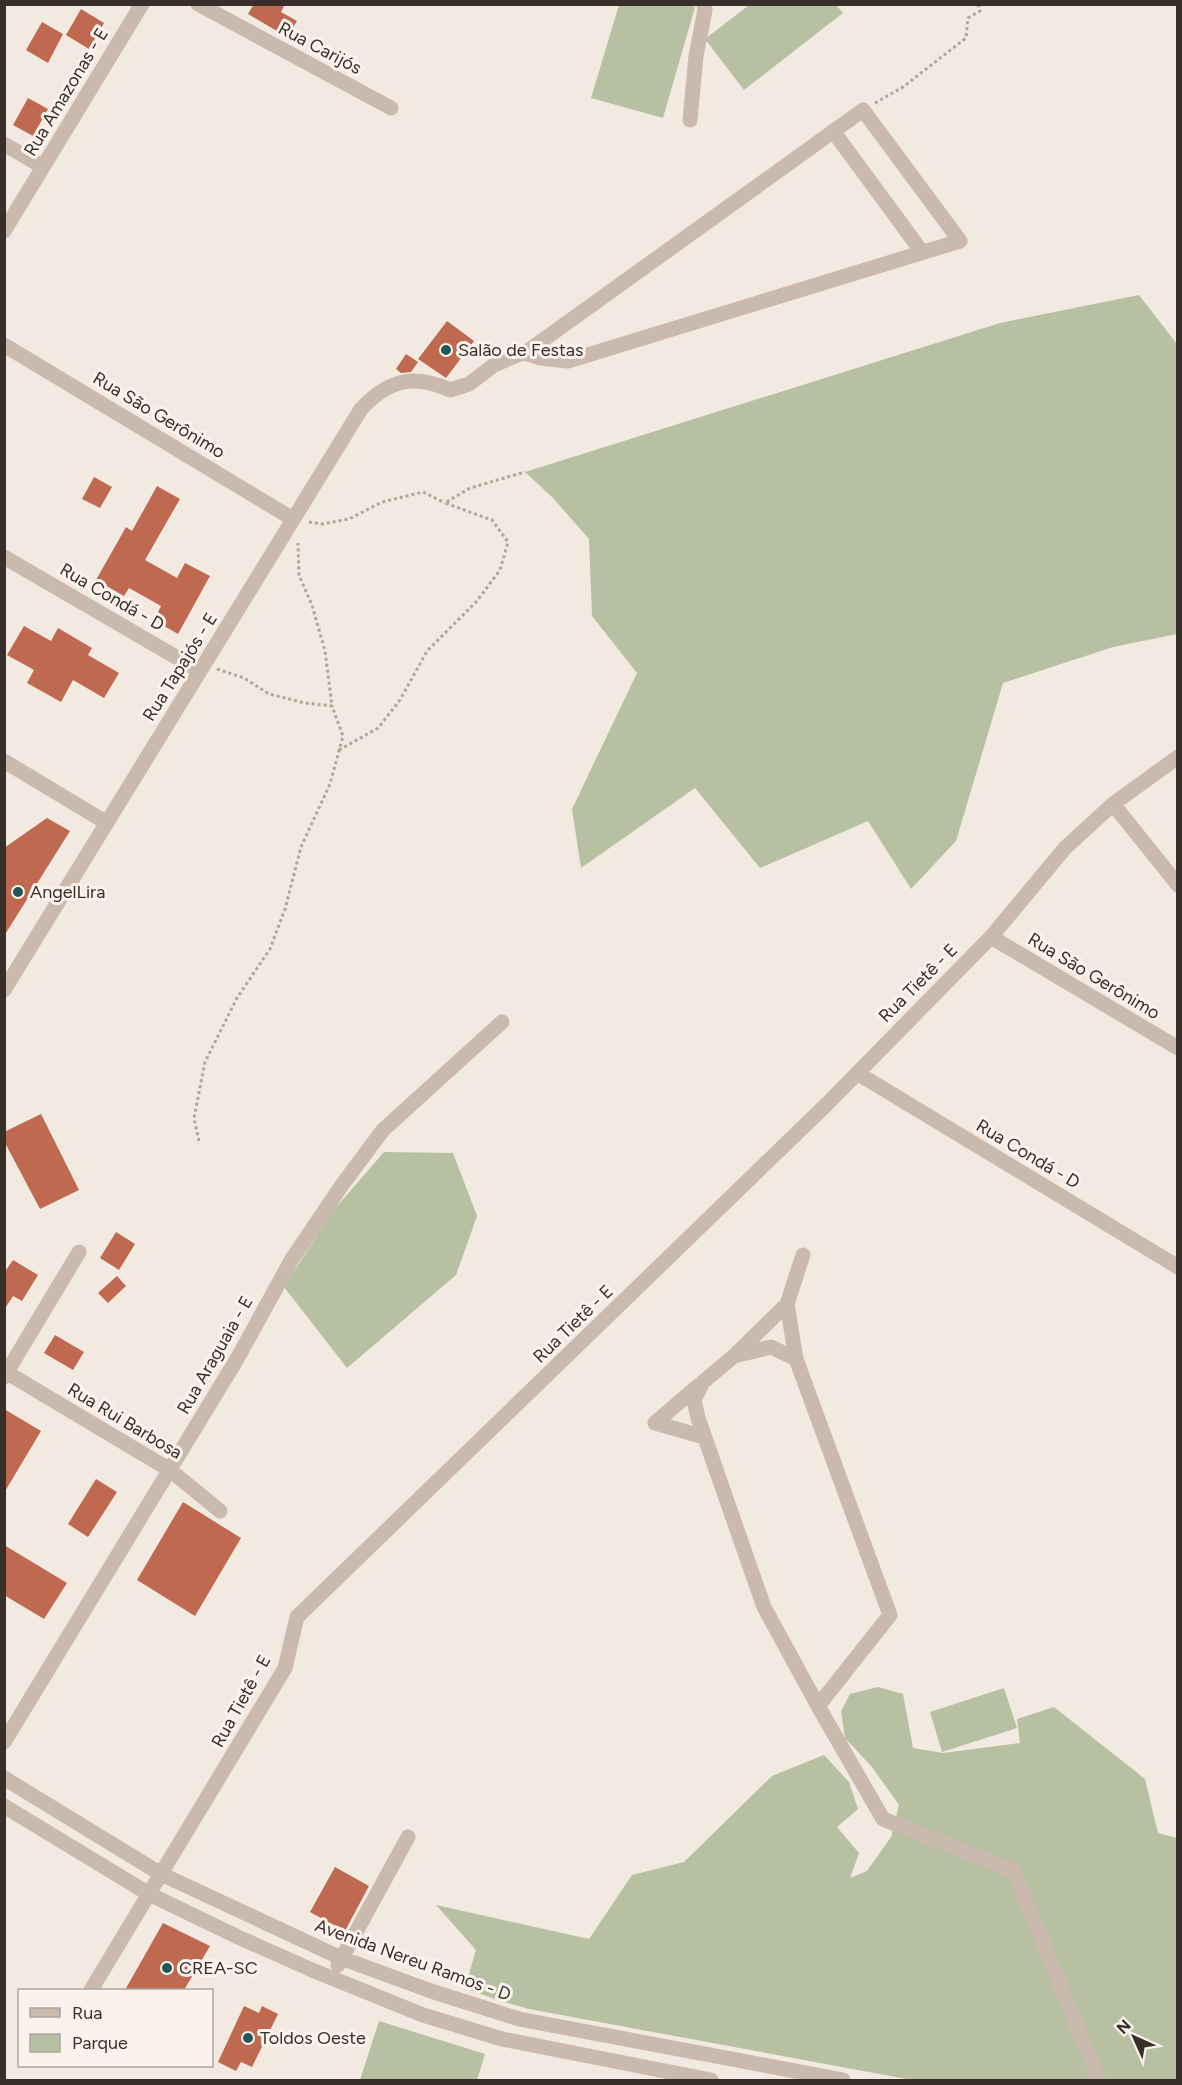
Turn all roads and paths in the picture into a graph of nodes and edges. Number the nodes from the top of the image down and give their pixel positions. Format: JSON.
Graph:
{"nodes":[{"id":1,"x":142,"y":4,"type":"edge"},
{"id":2,"x":198,"y":4,"type":"edge"},
{"id":3,"x":704,"y":4,"type":"edge"},
{"id":4,"x":978,"y":4,"type":"edge"},
{"id":5,"x":391,"y":108,"type":"dead end"},
{"id":6,"x":863,"y":110,"type":"junction"},
{"id":7,"x":690,"y":120,"type":"dead end"},
{"id":8,"x":833,"y":131,"type":"junction"},
{"id":9,"x":4,"y":144,"type":"edge"},
{"id":10,"x":43,"y":167,"type":"junction"},
{"id":11,"x":4,"y":231,"type":"edge"},
{"id":12,"x":922,"y":252,"type":"junction"},
{"id":13,"x":4,"y":345,"type":"edge"},
{"id":14,"x":525,"y":353,"type":"junction"},
{"id":15,"x":525,"y":472,"type":"dead end"},
{"id":16,"x":445,"y":503,"type":"junction"},
{"id":17,"x":293,"y":519,"type":"junction"},
{"id":18,"x":4,"y":557,"type":"edge"},
{"id":19,"x":202,"y":668,"type":"junction"},
{"id":20,"x":332,"y":706,"type":"junction"},
{"id":21,"x":339,"y":750,"type":"junction"},
{"id":22,"x":1178,"y":758,"type":"edge"},
{"id":23,"x":4,"y":761,"type":"edge"},
{"id":24,"x":1113,"y":804,"type":"junction"},
{"id":25,"x":107,"y":823,"type":"junction"},
{"id":26,"x":1178,"y":885,"type":"edge"},
{"id":27,"x":991,"y":937,"type":"junction"},
{"id":28,"x":10,"y":967,"type":"edge"},
{"id":29,"x":4,"y":990,"type":"edge"},
{"id":30,"x":502,"y":1022,"type":"dead end"},
{"id":31,"x":1178,"y":1048,"type":"edge"},
{"id":32,"x":857,"y":1073,"type":"junction"},
{"id":33,"x":199,"y":1141,"type":"dead end"},
{"id":34,"x":79,"y":1252,"type":"dead end"},
{"id":35,"x":803,"y":1255,"type":"dead end"},
{"id":36,"x":1178,"y":1268,"type":"edge"},
{"id":37,"x":787,"y":1304,"type":"junction"},
{"id":38,"x":734,"y":1356,"type":"junction"},
{"id":39,"x":796,"y":1359,"type":"junction"},
{"id":40,"x":5,"y":1374,"type":"edge"},
{"id":41,"x":704,"y":1382,"type":"junction"},
{"id":42,"x":704,"y":1437,"type":"junction"},
{"id":43,"x":170,"y":1470,"type":"junction"},
{"id":44,"x":220,"y":1511,"type":"dead end"},
{"id":45,"x":818,"y":1706,"type":"junction"},
{"id":46,"x":4,"y":1742,"type":"edge"},
{"id":47,"x":4,"y":1778,"type":"edge"},
{"id":48,"x":4,"y":1806,"type":"edge"},
{"id":49,"x":408,"y":1837,"type":"dead end"},
{"id":50,"x":161,"y":1874,"type":"junction"},
{"id":51,"x":149,"y":1894,"type":"junction"},
{"id":52,"x":341,"y":1958,"type":"junction"},
{"id":53,"x":331,"y":1979,"type":"junction"},
{"id":54,"x":92,"y":1989,"type":"edge"},
{"id":55,"x":711,"y":2080,"type":"edge"},
{"id":56,"x":843,"y":2080,"type":"edge"},
{"id":57,"x":1099,"y":2080,"type":"edge"}],
"edges":[{"from":1,"to":10,"type":"street","name":"Rua Amazonas - E"},
{"from":2,"to":5,"type":"street","name":"Rua Carijós"},
{"from":3,"to":7,"type":"street"},
{"from":4,"to":6,"type":"path"},
{"from":6,"to":8,"type":"street"},
{"from":6,"to":12,"type":"street"},
{"from":8,"to":12,"type":"street"},
{"from":8,"to":14,"type":"street"},
{"from":9,"to":10,"type":"street"},
{"from":10,"to":11,"type":"street","name":"Rua Amazonas - E"},
{"from":12,"to":14,"type":"street"},
{"from":13,"to":17,"type":"street","name":"Rua São Gerônimo"},
{"from":14,"to":17,"type":"street","name":"Rua Tapajós - E"},
{"from":15,"to":16,"type":"path"},
{"from":16,"to":17,"type":"path"},
{"from":16,"to":21,"type":"path"},
{"from":17,"to":19,"type":"street","name":"Rua Tapajós - E"},
{"from":17,"to":20,"type":"path"},
{"from":18,"to":19,"type":"street","name":"Rua Condá - D"},
{"from":19,"to":20,"type":"path"},
{"from":19,"to":25,"type":"street","name":"Rua Tapajós - E"},
{"from":20,"to":21,"type":"path"},
{"from":21,"to":33,"type":"path"},
{"from":22,"to":24,"type":"street","name":"Rua Tietê - E"},
{"from":23,"to":25,"type":"street"},
{"from":24,"to":26,"type":"street"},
{"from":24,"to":27,"type":"street","name":"Rua Tietê - E"},
{"from":25,"to":28,"type":"street","name":"Rua Tapajós - E"},
{"from":27,"to":31,"type":"street","name":"Rua São Gerônimo"},
{"from":27,"to":32,"type":"street","name":"Rua Tietê - E"},
{"from":28,"to":29,"type":"street","name":"Rua Tapajós - E"},
{"from":30,"to":43,"type":"street","name":"Rua Araguaia - E"},
{"from":32,"to":36,"type":"street","name":"Rua Condá - D"},
{"from":32,"to":50,"type":"street","name":"Rua Tietê - E"},
{"from":34,"to":40,"type":"street"},
{"from":35,"to":37,"type":"street"},
{"from":37,"to":38,"type":"street"},
{"from":37,"to":39,"type":"street"},
{"from":38,"to":39,"type":"street"},
{"from":38,"to":41,"type":"street"},
{"from":39,"to":45,"type":"street"},
{"from":40,"to":43,"type":"street","name":"Rua Rui Barbosa"},
{"from":41,"to":42,"type":"street"},
{"from":41,"to":42,"type":"street"},
{"from":42,"to":45,"type":"street"},
{"from":43,"to":44,"type":"street","name":"Rua Rui Barbosa"},
{"from":43,"to":46,"type":"street","name":"Rua Araguaia - E"},
{"from":45,"to":57,"type":"street"},
{"from":47,"to":50,"type":"street","name":"Avenida Nereu Ramos - D"},
{"from":48,"to":51,"type":"street"},
{"from":49,"to":52,"type":"street"},
{"from":50,"to":51,"type":"street","name":"Rua Tietê - E"},
{"from":50,"to":52,"type":"street","name":"Avenida Nereu Ramos - D"},
{"from":51,"to":53,"type":"street"},
{"from":51,"to":54,"type":"street","name":"Rua Tietê - E"},
{"from":52,"to":53,"type":"street"},
{"from":52,"to":56,"type":"street","name":"Avenida Nereu Ramos - D"},
{"from":53,"to":55,"type":"street"}]}
